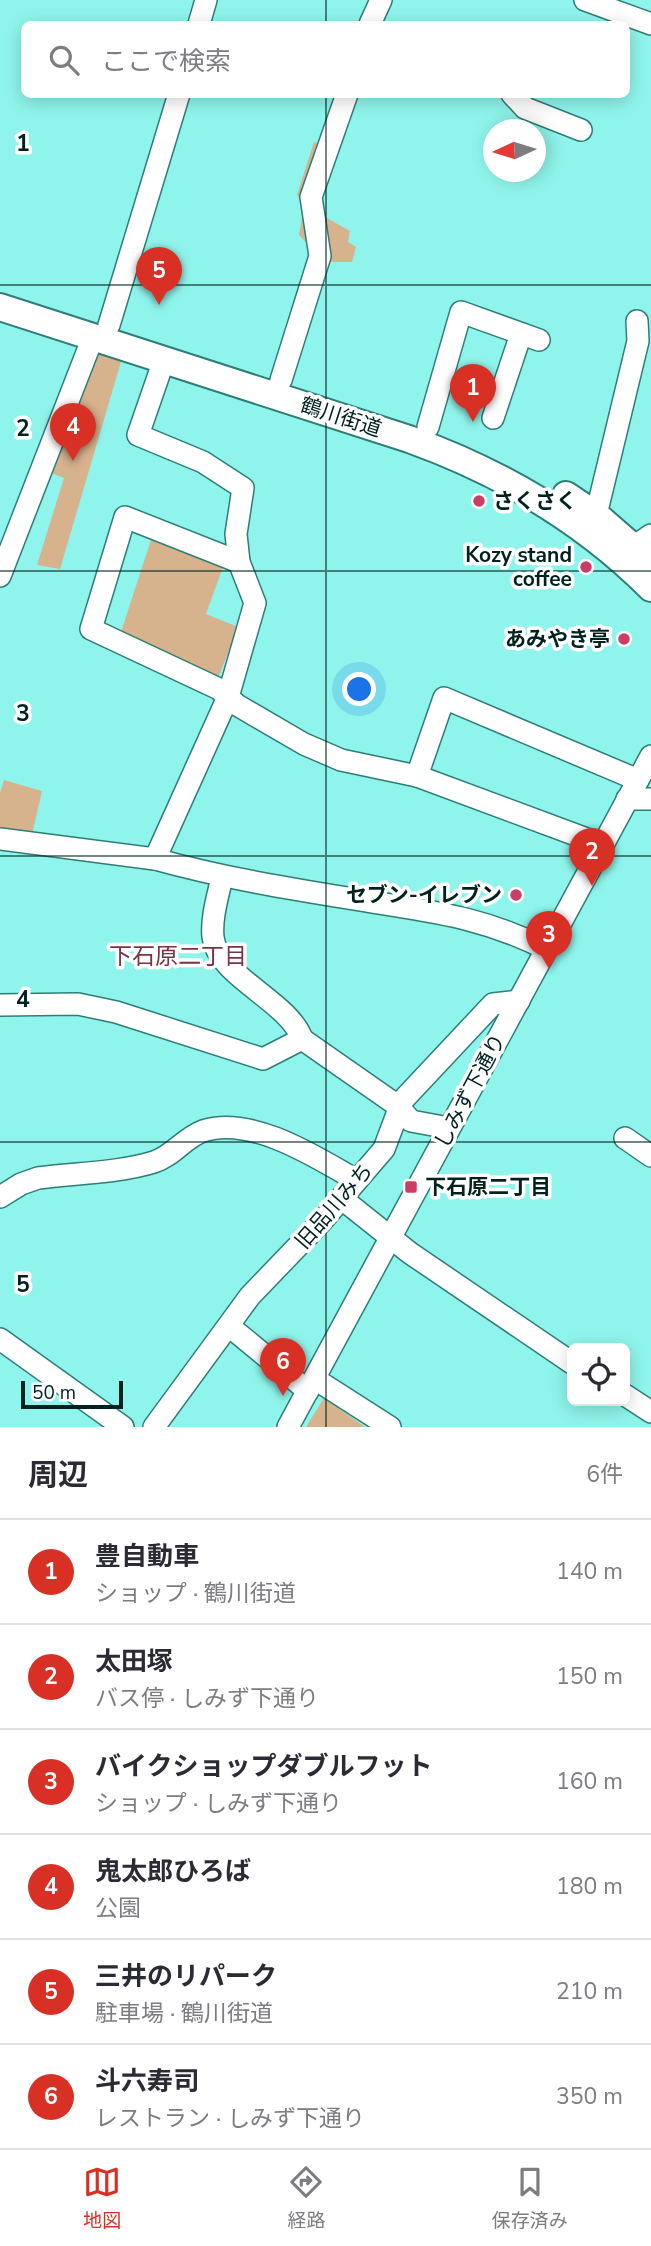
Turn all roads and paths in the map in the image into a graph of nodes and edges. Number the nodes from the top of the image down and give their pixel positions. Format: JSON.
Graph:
{"nodes":[{"id":1,"x":206,"y":0,"type":"edge"},
{"id":2,"x":380,"y":0,"type":"edge"},
{"id":3,"x":585,"y":0,"type":"edge"},
{"id":4,"x":200,"y":21,"type":"edge"},
{"id":5,"x":372,"y":21,"type":"edge"},
{"id":6,"x":651,"y":24,"type":"edge"},
{"id":7,"x":174,"y":98,"type":"edge"},
{"id":8,"x":346,"y":98,"type":"edge"},
{"id":9,"x":516,"y":98,"type":"edge"},
{"id":10,"x":581,"y":130,"type":"dead end"},
{"id":11,"x":0,"y":289,"type":"edge"},
{"id":12,"x":0,"y":307,"type":"edge"},
{"id":13,"x":638,"y":321,"type":"dead end"},
{"id":14,"x":101,"y":331,"type":"junction"},
{"id":15,"x":164,"y":360,"type":"junction"},
{"id":16,"x":281,"y":380,"type":"junction"},
{"id":17,"x":493,"y":418,"type":"dead end"},
{"id":18,"x":428,"y":427,"type":"junction"},
{"id":19,"x":596,"y":515,"type":"junction"},
{"id":20,"x":646,"y":548,"type":"edge"},
{"id":21,"x":239,"y":562,"type":"junction"},
{"id":22,"x":0,"y":576,"type":"edge"},
{"id":23,"x":651,"y":588,"type":"edge"},
{"id":24,"x":228,"y":697,"type":"junction"},
{"id":25,"x":651,"y":756,"type":"edge"},
{"id":26,"x":417,"y":776,"type":"junction"},
{"id":27,"x":638,"y":780,"type":"junction"},
{"id":28,"x":627,"y":799,"type":"junction"},
{"id":29,"x":651,"y":799,"type":"edge"},
{"id":30,"x":0,"y":839,"type":"edge"},
{"id":31,"x":603,"y":845,"type":"junction"},
{"id":32,"x":155,"y":859,"type":"junction"},
{"id":33,"x":222,"y":877,"type":"junction"},
{"id":34,"x":546,"y":948,"type":"junction"},
{"id":35,"x":519,"y":1001,"type":"junction"},
{"id":36,"x":0,"y":1005,"type":"edge"},
{"id":37,"x":302,"y":1039,"type":"junction"},
{"id":38,"x":398,"y":1106,"type":"junction"},
{"id":39,"x":449,"y":1129,"type":"junction"},
{"id":40,"x":625,"y":1138,"type":"dead end"},
{"id":41,"x":651,"y":1156,"type":"edge"},
{"id":42,"x":356,"y":1180,"type":"junction"},
{"id":43,"x":0,"y":1197,"type":"edge"},
{"id":44,"x":341,"y":1198,"type":"junction"},
{"id":45,"x":391,"y":1239,"type":"junction"},
{"id":46,"x":229,"y":1326,"type":"junction"},
{"id":47,"x":0,"y":1339,"type":"edge"},
{"id":48,"x":567,"y":1360,"type":"edge"},
{"id":49,"x":311,"y":1385,"type":"junction"},
{"id":50,"x":630,"y":1398,"type":"edge"},
{"id":51,"x":651,"y":1412,"type":"edge"},
{"id":52,"x":123,"y":1427,"type":"edge"},
{"id":53,"x":154,"y":1427,"type":"edge"},
{"id":54,"x":288,"y":1427,"type":"edge"},
{"id":55,"x":390,"y":1427,"type":"edge"}],
"edges":[{"from":1,"to":4,"type":"street"},
{"from":2,"to":5,"type":"street"},
{"from":3,"to":6,"type":"street"},
{"from":7,"to":14,"type":"street"},
{"from":8,"to":16,"type":"street"},
{"from":9,"to":10,"type":"street"},
{"from":11,"to":14,"type":"main road","name":"鶴川街道"},
{"from":12,"to":14,"type":"main road","name":"鶴川街道"},
{"from":13,"to":19,"type":"street"},
{"from":14,"to":15,"type":"main road","name":"鶴川街道"},
{"from":14,"to":16,"type":"main road","name":"鶴川街道"},
{"from":14,"to":22,"type":"street"},
{"from":15,"to":21,"type":"street"},
{"from":15,"to":23,"type":"main road","name":"鶴川街道"},
{"from":16,"to":18,"type":"main road","name":"鶴川街道"},
{"from":17,"to":18,"type":"street"},
{"from":18,"to":19,"type":"main road","name":"鶴川街道"},
{"from":19,"to":20,"type":"main road","name":"鶴川街道"},
{"from":21,"to":24,"type":"street"},
{"from":21,"to":24,"type":"street"},
{"from":24,"to":26,"type":"street"},
{"from":24,"to":32,"type":"street"},
{"from":25,"to":27,"type":"street","name":"しみず下通り"},
{"from":26,"to":27,"type":"street"},
{"from":26,"to":31,"type":"street"},
{"from":27,"to":28,"type":"street","name":"しみず下通り"},
{"from":28,"to":29,"type":"street"},
{"from":28,"to":31,"type":"street","name":"しみず下通り"},
{"from":30,"to":32,"type":"street"},
{"from":31,"to":34,"type":"street","name":"しみず下通り"},
{"from":32,"to":33,"type":"street"},
{"from":33,"to":34,"type":"street"},
{"from":33,"to":37,"type":"street"},
{"from":34,"to":35,"type":"street","name":"しみず下通り"},
{"from":35,"to":38,"type":"street","name":"旧品川みち"},
{"from":35,"to":39,"type":"street","name":"しみず下通り"},
{"from":36,"to":37,"type":"street"},
{"from":37,"to":38,"type":"street"},
{"from":38,"to":39,"type":"street"},
{"from":38,"to":42,"type":"street","name":"旧品川みち"},
{"from":39,"to":45,"type":"street","name":"しみず下通り"},
{"from":40,"to":41,"type":"street"},
{"from":42,"to":43,"type":"street"},
{"from":42,"to":44,"type":"street","name":"旧品川みち"},
{"from":44,"to":45,"type":"street"},
{"from":44,"to":46,"type":"street","name":"旧品川みち"},
{"from":45,"to":48,"type":"street"},
{"from":45,"to":49,"type":"street","name":"しみず下通り"},
{"from":46,"to":49,"type":"street"},
{"from":46,"to":53,"type":"street","name":"旧品川みち"},
{"from":47,"to":52,"type":"street"},
{"from":49,"to":54,"type":"street","name":"しみず下通り"},
{"from":49,"to":55,"type":"street"},
{"from":50,"to":51,"type":"street"}]}
